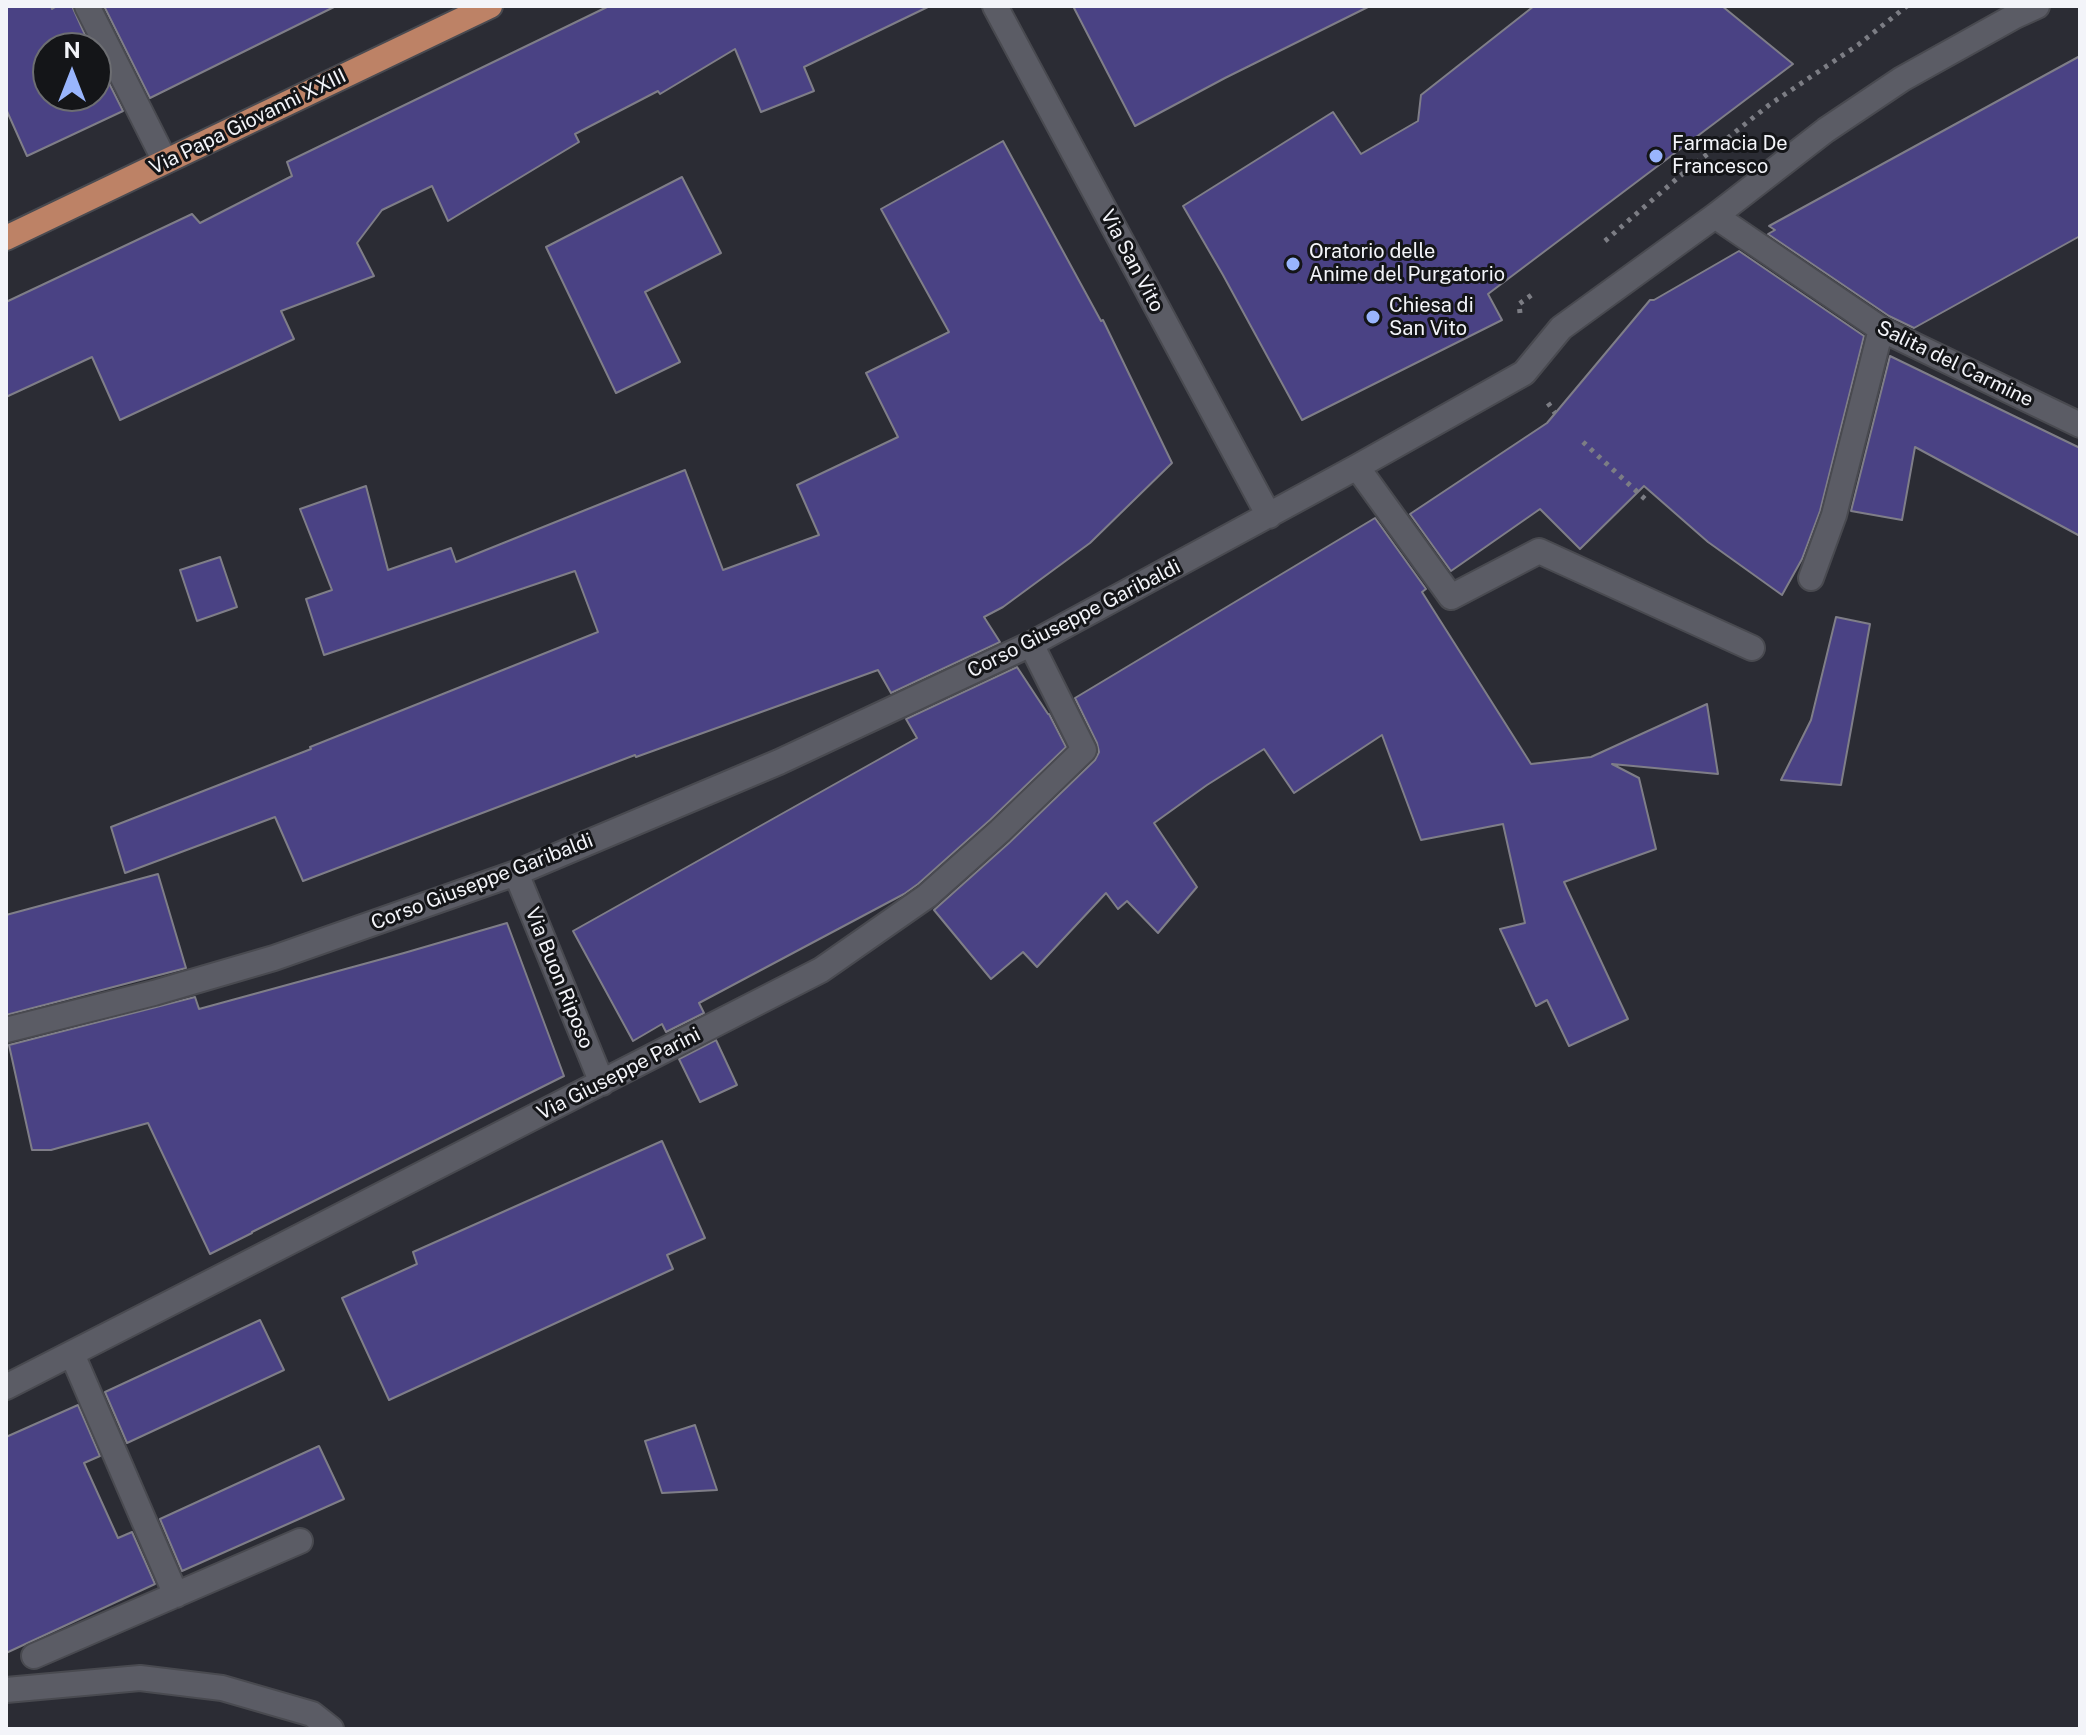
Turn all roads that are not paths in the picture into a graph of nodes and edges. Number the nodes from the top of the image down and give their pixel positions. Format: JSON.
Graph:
{"nodes":[{"id":1,"x":87,"y":6,"type":"edge"},
{"id":2,"x":490,"y":6,"type":"edge"},
{"id":3,"x":995,"y":6,"type":"edge"},
{"id":4,"x":2021,"y":9,"type":"edge"},
{"id":5,"x":165,"y":161,"type":"junction"},
{"id":6,"x":1715,"y":216,"type":"junction"},
{"id":7,"x":6,"y":238,"type":"edge"},
{"id":8,"x":1881,"y":329,"type":"junction"},
{"id":9,"x":2080,"y":425,"type":"edge"},
{"id":10,"x":1357,"y":467,"type":"junction"},
{"id":11,"x":1269,"y":516,"type":"junction"},
{"id":12,"x":1811,"y":578,"type":"dead end"},
{"id":13,"x":1031,"y":644,"type":"junction"},
{"id":14,"x":1752,"y":648,"type":"dead end"},
{"id":15,"x":516,"y":873,"type":"junction"},
{"id":16,"x":6,"y":1030,"type":"edge"},
{"id":17,"x":602,"y":1083,"type":"junction"},
{"id":18,"x":72,"y":1354,"type":"junction"},
{"id":19,"x":6,"y":1387,"type":"edge"},
{"id":20,"x":300,"y":1541,"type":"dead end"},
{"id":21,"x":176,"y":1595,"type":"junction"},
{"id":22,"x":34,"y":1656,"type":"dead end"},
{"id":23,"x":6,"y":1690,"type":"edge"},
{"id":24,"x":331,"y":1729,"type":"edge"}],
"edges":[{"from":1,"to":5,"type":"street"},
{"from":2,"to":5,"type":"main road","name":"Via Papa Giovanni XXIII"},
{"from":3,"to":11,"type":"street","name":"Via San Vito"},
{"from":4,"to":6,"type":"street","name":"Corso Giuseppe Garibaldi"},
{"from":5,"to":7,"type":"main road","name":"Via Papa Giovanni XXIII"},
{"from":6,"to":8,"type":"street","name":"Salita del Carmine"},
{"from":6,"to":10,"type":"street","name":"Corso Giuseppe Garibaldi"},
{"from":8,"to":9,"type":"street","name":"Salita del Carmine"},
{"from":8,"to":12,"type":"street"},
{"from":10,"to":11,"type":"street","name":"Corso Giuseppe Garibaldi"},
{"from":10,"to":14,"type":"street"},
{"from":11,"to":13,"type":"street","name":"Corso Giuseppe Garibaldi"},
{"from":13,"to":15,"type":"street","name":"Corso Giuseppe Garibaldi"},
{"from":13,"to":17,"type":"street","name":"Via Giuseppe Parini"},
{"from":15,"to":16,"type":"street","name":"Corso Giuseppe Garibaldi"},
{"from":15,"to":17,"type":"street","name":"Via Buon Riposo"},
{"from":17,"to":18,"type":"street","name":"Via Giuseppe Parini"},
{"from":18,"to":19,"type":"street","name":"Via Giuseppe Parini"},
{"from":18,"to":21,"type":"street"},
{"from":20,"to":21,"type":"street"},
{"from":21,"to":22,"type":"street"},
{"from":23,"to":24,"type":"street"}]}
